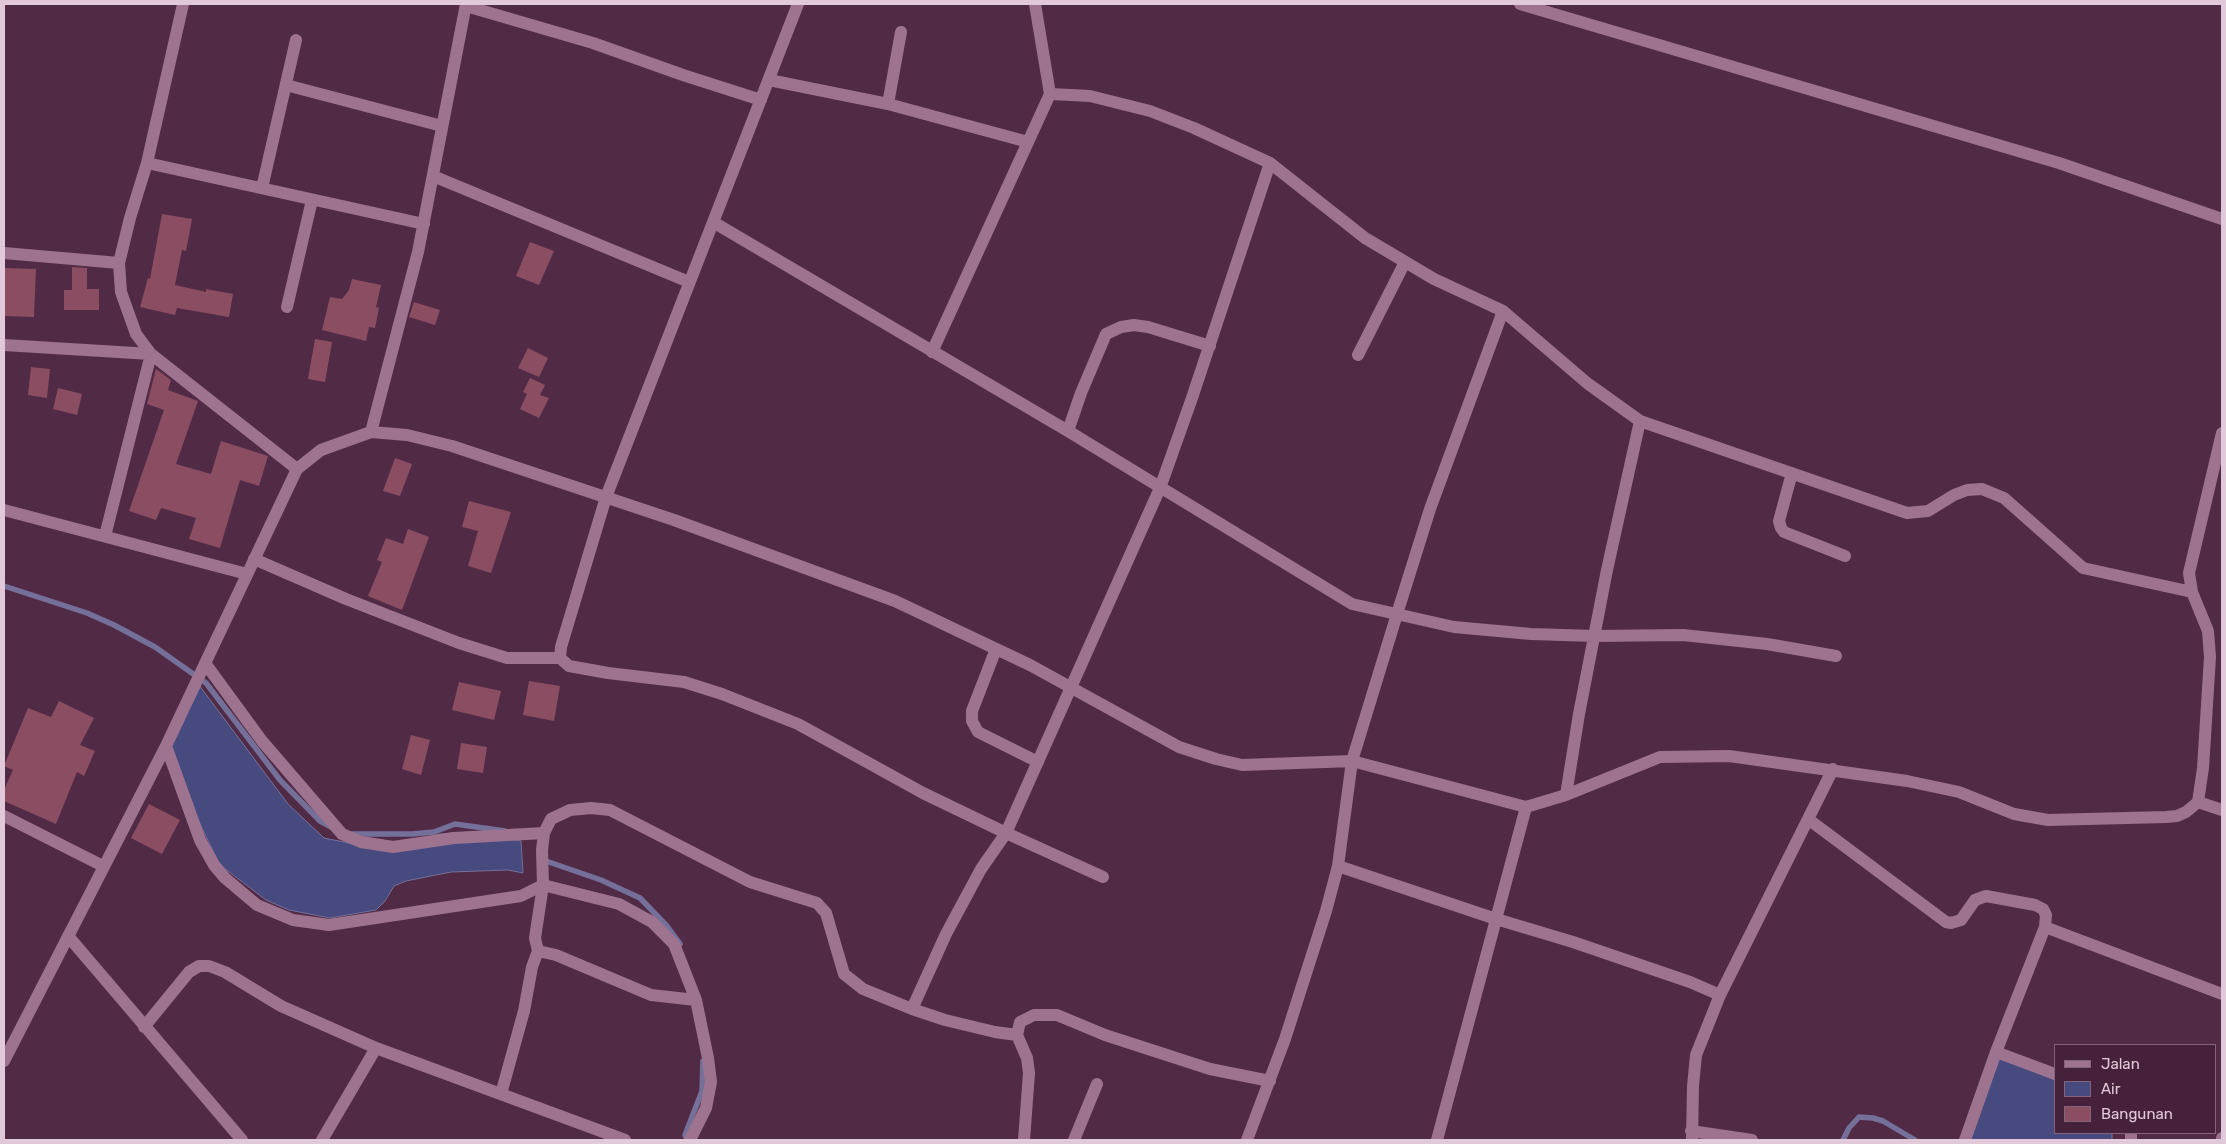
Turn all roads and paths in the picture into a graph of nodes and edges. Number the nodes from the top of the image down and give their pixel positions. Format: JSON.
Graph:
{"nodes":[{"id":1,"x":183,"y":4,"type":"edge"},
{"id":2,"x":798,"y":4,"type":"edge"},
{"id":3,"x":1035,"y":4,"type":"edge"},
{"id":4,"x":1520,"y":4,"type":"edge"},
{"id":5,"x":466,"y":5,"type":"edge"},
{"id":6,"x":902,"y":32,"type":"dead end"},
{"id":7,"x":296,"y":40,"type":"dead end"},
{"id":8,"x":769,"y":80,"type":"junction"},
{"id":9,"x":286,"y":85,"type":"junction"},
{"id":10,"x":1050,"y":94,"type":"junction"},
{"id":11,"x":761,"y":100,"type":"junction"},
{"id":12,"x":888,"y":104,"type":"junction"},
{"id":13,"x":442,"y":126,"type":"junction"},
{"id":14,"x":1028,"y":142,"type":"junction"},
{"id":15,"x":147,"y":163,"type":"junction"},
{"id":16,"x":1270,"y":164,"type":"junction"},
{"id":17,"x":433,"y":176,"type":"junction"},
{"id":18,"x":262,"y":188,"type":"junction"},
{"id":19,"x":312,"y":200,"type":"junction"},
{"id":20,"x":2222,"y":219,"type":"edge"},
{"id":21,"x":713,"y":222,"type":"junction"},
{"id":22,"x":424,"y":224,"type":"junction"},
{"id":23,"x":4,"y":253,"type":"edge"},
{"id":24,"x":1404,"y":262,"type":"junction"},
{"id":25,"x":119,"y":263,"type":"junction"},
{"id":26,"x":690,"y":282,"type":"junction"},
{"id":27,"x":287,"y":307,"type":"dead end"},
{"id":28,"x":1503,"y":311,"type":"junction"},
{"id":29,"x":4,"y":345,"type":"edge"},
{"id":30,"x":1210,"y":346,"type":"junction"},
{"id":31,"x":932,"y":352,"type":"junction"},
{"id":32,"x":152,"y":354,"type":"junction"},
{"id":33,"x":1358,"y":355,"type":"dead end"},
{"id":34,"x":1640,"y":421,"type":"junction"},
{"id":35,"x":1068,"y":431,"type":"junction"},
{"id":36,"x":371,"y":432,"type":"junction"},
{"id":37,"x":2222,"y":433,"type":"edge"},
{"id":38,"x":297,"y":469,"type":"junction"},
{"id":39,"x":1792,"y":473,"type":"junction"},
{"id":40,"x":1160,"y":488,"type":"junction"},
{"id":41,"x":606,"y":497,"type":"junction"},
{"id":42,"x":4,"y":510,"type":"edge"},
{"id":43,"x":105,"y":536,"type":"junction"},
{"id":44,"x":1844,"y":556,"type":"dead end"},
{"id":45,"x":254,"y":559,"type":"junction"},
{"id":46,"x":247,"y":574,"type":"junction"},
{"id":47,"x":2192,"y":592,"type":"junction"},
{"id":48,"x":1397,"y":614,"type":"junction"},
{"id":49,"x":1594,"y":636,"type":"junction"},
{"id":50,"x":996,"y":649,"type":"junction"},
{"id":51,"x":1836,"y":656,"type":"dead end"},
{"id":52,"x":560,"y":658,"type":"junction"},
{"id":53,"x":205,"y":663,"type":"junction"},
{"id":54,"x":1071,"y":686,"type":"junction"},
{"id":55,"x":166,"y":746,"type":"junction"},
{"id":56,"x":1352,"y":761,"type":"junction"},
{"id":57,"x":1038,"y":762,"type":"junction"},
{"id":58,"x":1833,"y":769,"type":"junction"},
{"id":59,"x":1566,"y":794,"type":"junction"},
{"id":60,"x":2198,"y":802,"type":"junction"},
{"id":61,"x":1526,"y":807,"type":"junction"},
{"id":62,"x":2222,"y":810,"type":"edge"},
{"id":63,"x":4,"y":816,"type":"edge"},
{"id":64,"x":1808,"y":819,"type":"junction"},
{"id":65,"x":544,"y":833,"type":"junction"},
{"id":66,"x":1006,"y":833,"type":"junction"},
{"id":67,"x":103,"y":866,"type":"junction"},
{"id":68,"x":1338,"y":866,"type":"junction"},
{"id":69,"x":1103,"y":877,"type":"dead end"},
{"id":70,"x":543,"y":886,"type":"junction"},
{"id":71,"x":1496,"y":919,"type":"junction"},
{"id":72,"x":2045,"y":927,"type":"junction"},
{"id":73,"x":68,"y":936,"type":"junction"},
{"id":74,"x":538,"y":951,"type":"junction"},
{"id":75,"x":2222,"y":994,"type":"edge"},
{"id":76,"x":1720,"y":995,"type":"junction"},
{"id":77,"x":696,"y":1000,"type":"junction"},
{"id":78,"x":912,"y":1009,"type":"junction"},
{"id":79,"x":144,"y":1027,"type":"junction"},
{"id":80,"x":1017,"y":1035,"type":"junction"},
{"id":81,"x":376,"y":1048,"type":"junction"},
{"id":82,"x":1996,"y":1052,"type":"junction"},
{"id":83,"x":4,"y":1061,"type":"edge"},
{"id":84,"x":2054,"y":1074,"type":"edge"},
{"id":85,"x":1270,"y":1081,"type":"junction"},
{"id":86,"x":1097,"y":1084,"type":"dead end"},
{"id":87,"x":501,"y":1094,"type":"junction"},
{"id":88,"x":1692,"y":1135,"type":"edge"},
{"id":89,"x":242,"y":1140,"type":"edge"},
{"id":90,"x":322,"y":1140,"type":"edge"},
{"id":91,"x":625,"y":1140,"type":"edge"},
{"id":92,"x":690,"y":1140,"type":"edge"},
{"id":93,"x":1024,"y":1140,"type":"edge"},
{"id":94,"x":1074,"y":1140,"type":"edge"},
{"id":95,"x":1246,"y":1140,"type":"edge"},
{"id":96,"x":1437,"y":1140,"type":"edge"},
{"id":97,"x":1752,"y":1140,"type":"edge"},
{"id":98,"x":1965,"y":1140,"type":"edge"}],
"edges":[{"from":1,"to":15,"type":"street"},
{"from":2,"to":8,"type":"street"},
{"from":3,"to":10,"type":"street"},
{"from":4,"to":20,"type":"street"},
{"from":5,"to":11,"type":"street"},
{"from":5,"to":13,"type":"street"},
{"from":6,"to":12,"type":"street"},
{"from":7,"to":9,"type":"street"},
{"from":8,"to":11,"type":"street"},
{"from":8,"to":12,"type":"street"},
{"from":9,"to":13,"type":"street"},
{"from":9,"to":18,"type":"street"},
{"from":10,"to":14,"type":"street"},
{"from":10,"to":16,"type":"street"},
{"from":11,"to":21,"type":"street"},
{"from":12,"to":14,"type":"street"},
{"from":13,"to":17,"type":"street"},
{"from":14,"to":31,"type":"street"},
{"from":15,"to":18,"type":"street"},
{"from":15,"to":25,"type":"street"},
{"from":16,"to":24,"type":"street"},
{"from":16,"to":30,"type":"street"},
{"from":17,"to":22,"type":"street"},
{"from":17,"to":26,"type":"street"},
{"from":18,"to":19,"type":"street"},
{"from":19,"to":22,"type":"street"},
{"from":19,"to":27,"type":"street"},
{"from":21,"to":26,"type":"street"},
{"from":21,"to":31,"type":"street"},
{"from":22,"to":36,"type":"street"},
{"from":23,"to":25,"type":"street"},
{"from":24,"to":28,"type":"street"},
{"from":24,"to":33,"type":"street"},
{"from":25,"to":32,"type":"street"},
{"from":26,"to":41,"type":"street"},
{"from":28,"to":34,"type":"street"},
{"from":28,"to":48,"type":"street"},
{"from":29,"to":32,"type":"street"},
{"from":30,"to":35,"type":"street"},
{"from":30,"to":40,"type":"street"},
{"from":31,"to":35,"type":"street"},
{"from":32,"to":38,"type":"street"},
{"from":32,"to":43,"type":"street"},
{"from":34,"to":39,"type":"street"},
{"from":34,"to":49,"type":"street"},
{"from":35,"to":40,"type":"street"},
{"from":36,"to":38,"type":"street"},
{"from":36,"to":41,"type":"street"},
{"from":37,"to":47,"type":"street"},
{"from":38,"to":45,"type":"street"},
{"from":39,"to":44,"type":"street"},
{"from":39,"to":47,"type":"street"},
{"from":40,"to":48,"type":"street"},
{"from":40,"to":54,"type":"street"},
{"from":41,"to":50,"type":"street"},
{"from":41,"to":52,"type":"street"},
{"from":42,"to":43,"type":"street"},
{"from":43,"to":46,"type":"street"},
{"from":45,"to":46,"type":"street"},
{"from":45,"to":52,"type":"street"},
{"from":46,"to":53,"type":"street"},
{"from":47,"to":60,"type":"street"},
{"from":48,"to":49,"type":"street"},
{"from":48,"to":56,"type":"street"},
{"from":49,"to":51,"type":"street"},
{"from":49,"to":59,"type":"street"},
{"from":50,"to":54,"type":"street"},
{"from":50,"to":57,"type":"street"},
{"from":52,"to":66,"type":"street"},
{"from":53,"to":55,"type":"street"},
{"from":53,"to":65,"type":"street"},
{"from":54,"to":56,"type":"street"},
{"from":54,"to":57,"type":"street"},
{"from":55,"to":67,"type":"street"},
{"from":55,"to":70,"type":"street"},
{"from":56,"to":61,"type":"street"},
{"from":56,"to":68,"type":"street"},
{"from":57,"to":66,"type":"street"},
{"from":58,"to":59,"type":"street"},
{"from":58,"to":60,"type":"street"},
{"from":58,"to":64,"type":"street"},
{"from":59,"to":61,"type":"street"},
{"from":60,"to":62,"type":"street"},
{"from":61,"to":71,"type":"street"},
{"from":63,"to":67,"type":"street"},
{"from":64,"to":72,"type":"street"},
{"from":64,"to":76,"type":"street"},
{"from":65,"to":70,"type":"street"},
{"from":65,"to":78,"type":"street"},
{"from":66,"to":69,"type":"street"},
{"from":66,"to":78,"type":"street"},
{"from":67,"to":73,"type":"street"},
{"from":68,"to":71,"type":"street"},
{"from":68,"to":85,"type":"street"},
{"from":70,"to":74,"type":"street"},
{"from":70,"to":77,"type":"street"},
{"from":71,"to":76,"type":"street"},
{"from":71,"to":96,"type":"street"},
{"from":72,"to":75,"type":"street"},
{"from":72,"to":82,"type":"street"},
{"from":73,"to":79,"type":"street"},
{"from":73,"to":83,"type":"street"},
{"from":74,"to":77,"type":"street"},
{"from":74,"to":87,"type":"street"},
{"from":76,"to":88,"type":"street"},
{"from":77,"to":92,"type":"street"},
{"from":78,"to":80,"type":"street"},
{"from":79,"to":81,"type":"street"},
{"from":79,"to":89,"type":"street"},
{"from":80,"to":85,"type":"street"},
{"from":80,"to":93,"type":"street"},
{"from":81,"to":87,"type":"street"},
{"from":81,"to":90,"type":"street"},
{"from":82,"to":84,"type":"street"},
{"from":82,"to":98,"type":"street"},
{"from":85,"to":95,"type":"street"},
{"from":86,"to":94,"type":"street"},
{"from":87,"to":91,"type":"street"},
{"from":88,"to":97,"type":"street"}]}
